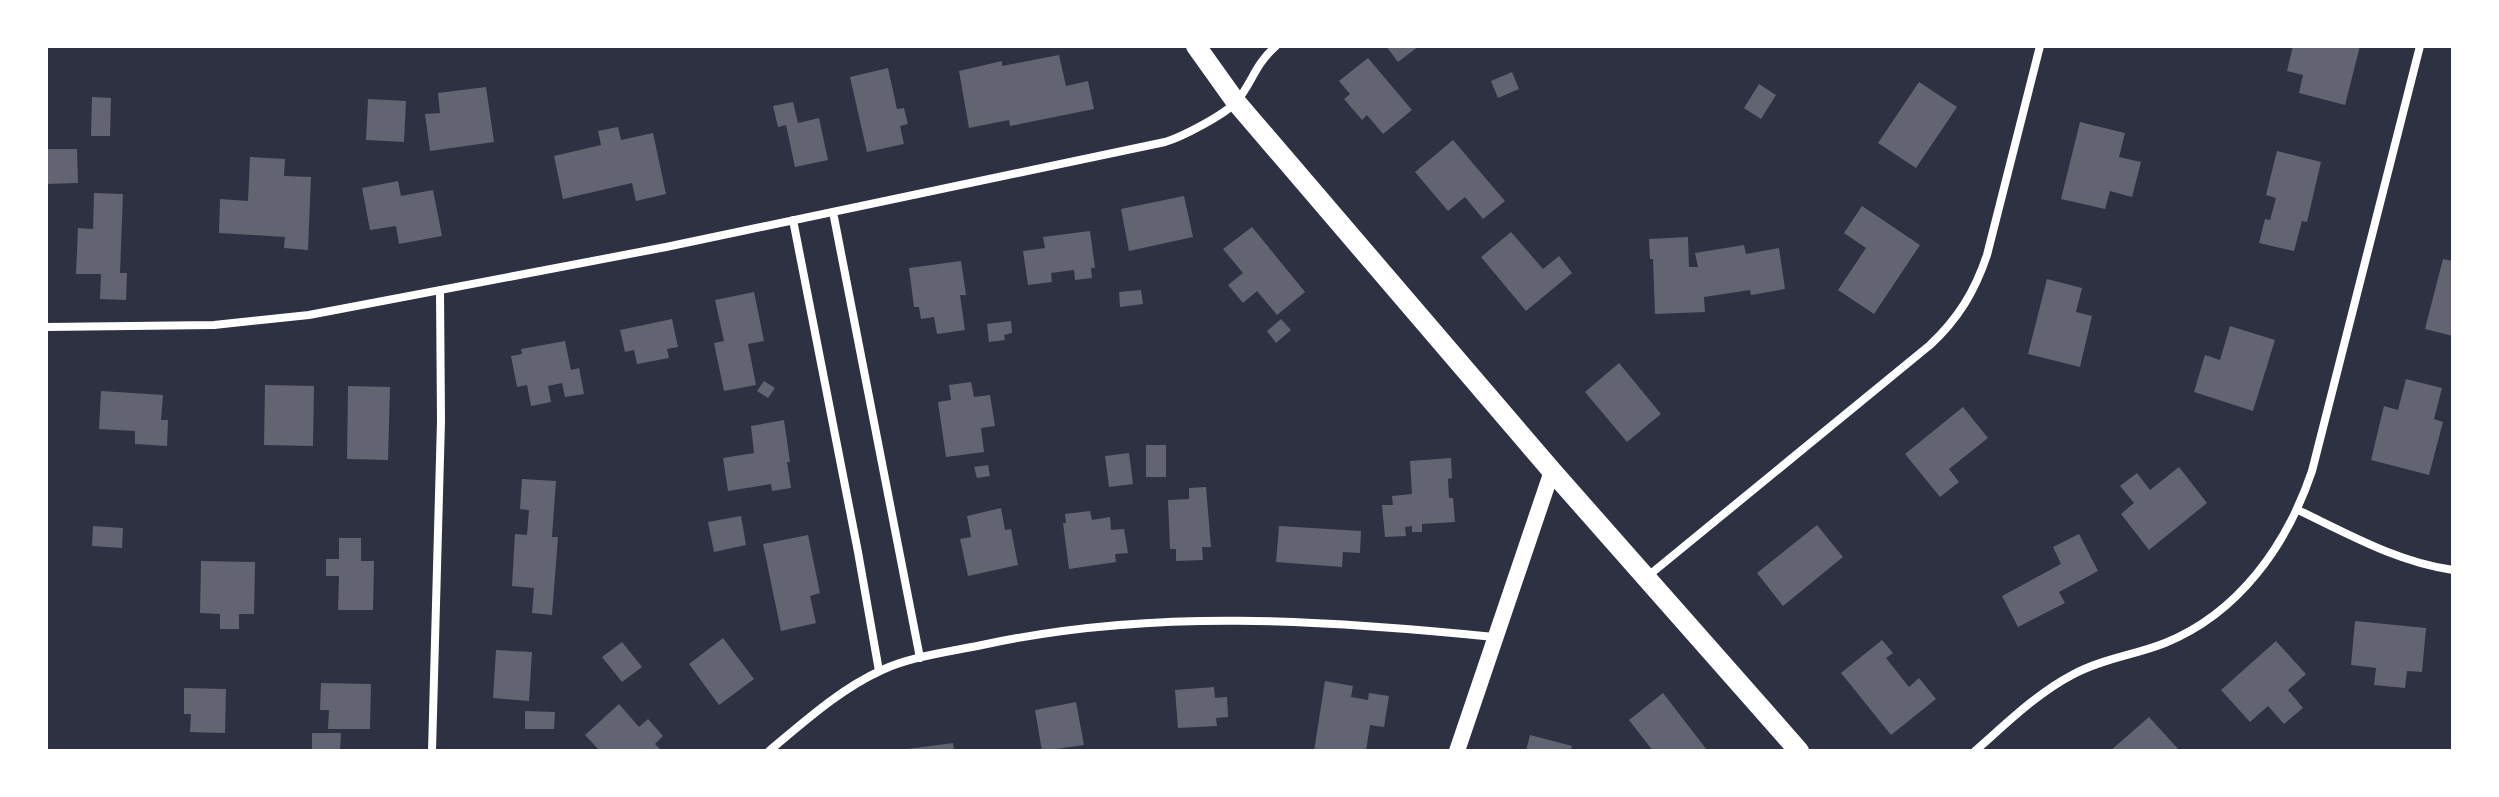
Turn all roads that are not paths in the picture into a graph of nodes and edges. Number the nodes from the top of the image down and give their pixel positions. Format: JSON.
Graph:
{"nodes":[{"id":1,"x":1196,"y":46,"type":"edge"},
{"id":2,"x":1276,"y":46,"type":"edge"},
{"id":3,"x":2040,"y":46,"type":"edge"},
{"id":4,"x":2420,"y":46,"type":"edge"},
{"id":5,"x":1236,"y":102,"type":"junction"},
{"id":6,"x":833,"y":212,"type":"junction"},
{"id":7,"x":793,"y":220,"type":"junction"},
{"id":8,"x":440,"y":291,"type":"junction"},
{"id":9,"x":46,"y":327,"type":"edge"},
{"id":10,"x":1552,"y":471,"type":"junction"},
{"id":11,"x":2298,"y":510,"type":"junction"},
{"id":12,"x":2453,"y":570,"type":"edge"},
{"id":13,"x":1648,"y":577,"type":"junction"},
{"id":14,"x":1494,"y":637,"type":"junction"},
{"id":15,"x":920,"y":658,"type":"junction"},
{"id":16,"x":879,"y":671,"type":"junction"},
{"id":17,"x":432,"y":751,"type":"edge"},
{"id":18,"x":769,"y":751,"type":"edge"},
{"id":19,"x":1457,"y":751,"type":"edge"},
{"id":20,"x":1799,"y":751,"type":"edge"},
{"id":21,"x":1975,"y":751,"type":"edge"}],
"edges":[{"from":1,"to":5,"type":"main road"},
{"from":2,"to":5,"type":"street"},
{"from":3,"to":13,"type":"street"},
{"from":4,"to":11,"type":"street"},
{"from":5,"to":6,"type":"street"},
{"from":5,"to":10,"type":"main road"},
{"from":6,"to":7,"type":"street"},
{"from":6,"to":15,"type":"street"},
{"from":7,"to":8,"type":"street"},
{"from":7,"to":16,"type":"street"},
{"from":8,"to":9,"type":"street"},
{"from":8,"to":17,"type":"street"},
{"from":10,"to":13,"type":"main road"},
{"from":10,"to":14,"type":"main road"},
{"from":11,"to":12,"type":"street"},
{"from":11,"to":21,"type":"street"},
{"from":13,"to":20,"type":"main road"},
{"from":14,"to":15,"type":"street"},
{"from":14,"to":19,"type":"main road"},
{"from":15,"to":16,"type":"street"},
{"from":16,"to":18,"type":"street"}]}
